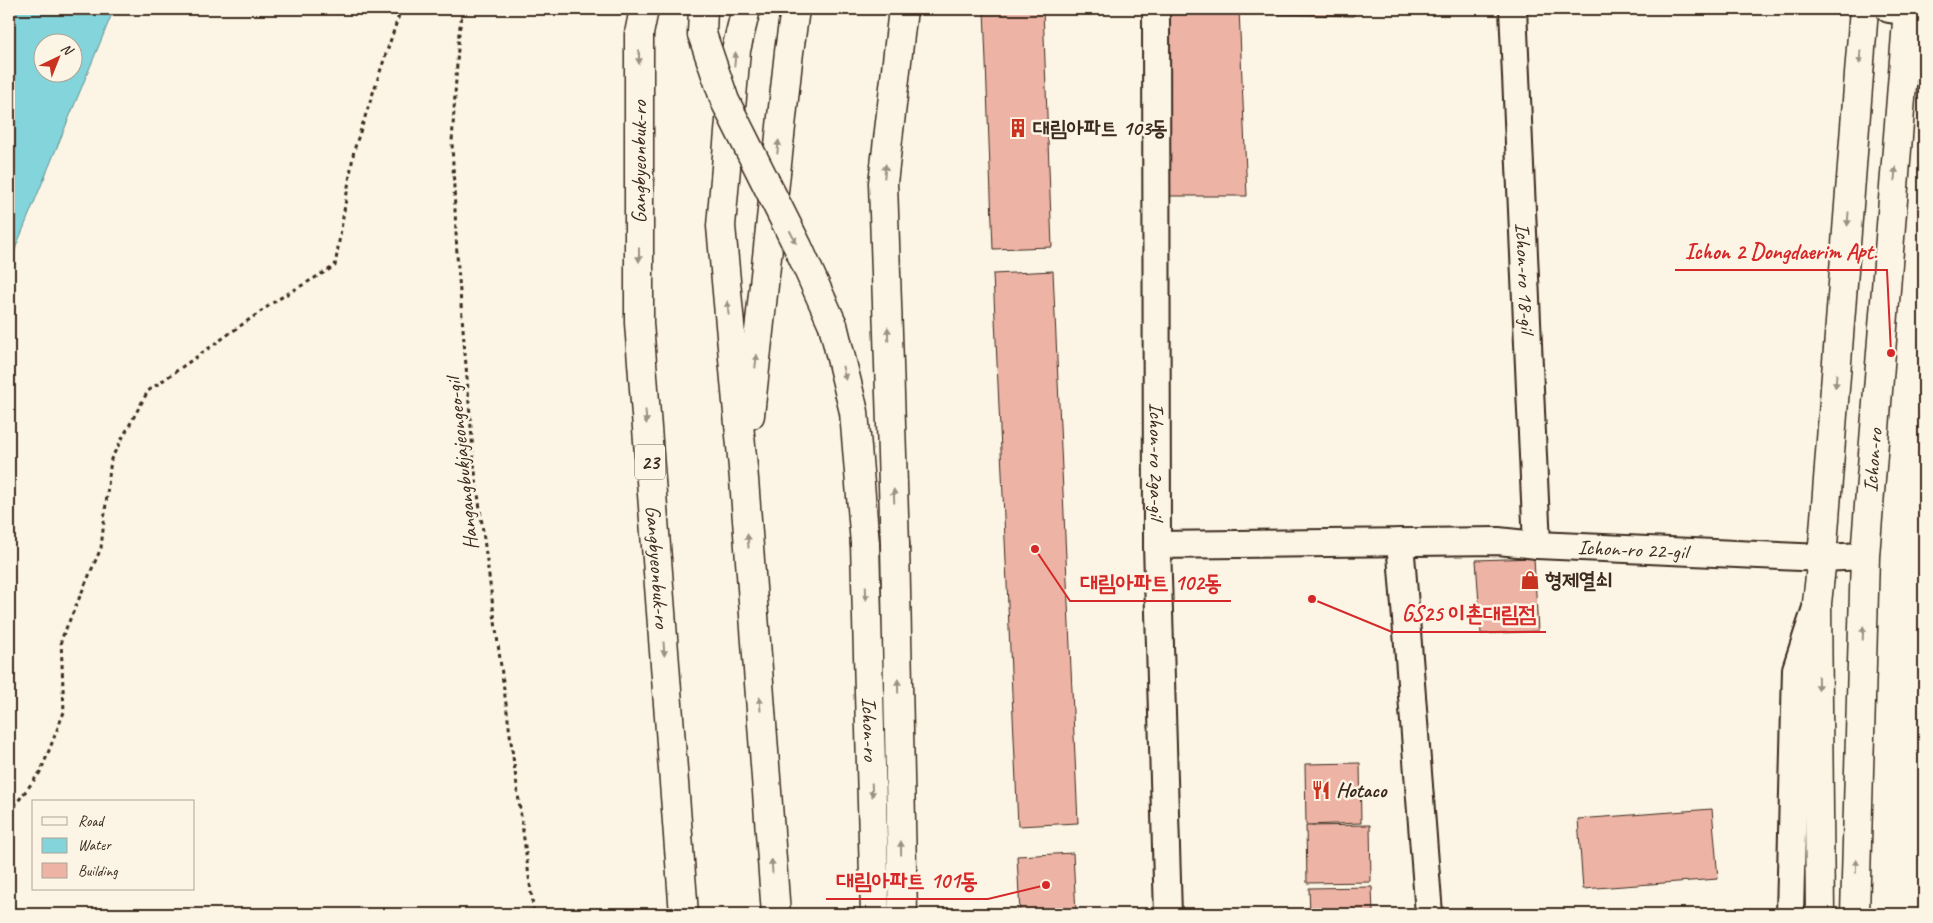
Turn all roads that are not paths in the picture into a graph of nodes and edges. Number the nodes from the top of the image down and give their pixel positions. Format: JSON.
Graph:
{"nodes":[{"id":1,"x":644,"y":9,"type":"edge"},
{"id":2,"x":746,"y":9,"type":"edge"},
{"id":3,"x":795,"y":9,"type":"edge"},
{"id":4,"x":903,"y":9,"type":"edge"},
{"id":5,"x":1156,"y":9,"type":"edge"},
{"id":6,"x":1513,"y":9,"type":"edge"},
{"id":7,"x":1864,"y":9,"type":"edge"},
{"id":8,"x":1902,"y":10,"type":"edge"},
{"id":9,"x":703,"y":21,"type":"edge"},
{"id":10,"x":744,"y":479,"type":"junction"},
{"id":11,"x":1400,"y":542,"type":"junction"},
{"id":12,"x":1158,"y":545,"type":"junction"},
{"id":13,"x":1537,"y":545,"type":"junction"},
{"id":14,"x":1865,"y":556,"type":"junction"},
{"id":15,"x":1822,"y":558,"type":"junction"},
{"id":16,"x":1817,"y":603,"type":"junction"},
{"id":17,"x":684,"y":914,"type":"edge"},
{"id":18,"x":776,"y":914,"type":"edge"},
{"id":19,"x":875,"y":914,"type":"edge"},
{"id":20,"x":903,"y":914,"type":"edge"},
{"id":21,"x":1168,"y":914,"type":"edge"},
{"id":22,"x":1429,"y":914,"type":"edge"},
{"id":23,"x":1790,"y":914,"type":"edge"},
{"id":24,"x":1820,"y":914,"type":"edge"},
{"id":25,"x":1855,"y":914,"type":"edge"}],
"edges":[{"from":1,"to":17,"type":"main road","name":"Gangbyeonbuk-ro","number":"23","one_way":true},
{"from":10,"to":2,"type":"main road","one_way":true},
{"from":10,"to":3,"type":"main road","one_way":true},
{"from":20,"to":4,"type":"main road","name":"Ichon-ro","one_way":true},
{"from":5,"to":12,"type":"street","name":"Ichon-ro 2ga-gil"},
{"from":6,"to":13,"type":"street","name":"Ichon-ro 18-gil"},
{"from":7,"to":15,"type":"main road","name":"Ichon-ro","one_way":true},
{"from":14,"to":8,"type":"main road","name":"Ichon-ro","one_way":true},
{"from":9,"to":19,"type":"main road","name":"Ichon-ro","one_way":true,"bridge":true},
{"from":18,"to":10,"type":"main road","one_way":true},
{"from":11,"to":12,"type":"street","name":"Ichon-ro 22-gil"},
{"from":11,"to":13,"type":"street","name":"Ichon-ro 22-gil"},
{"from":11,"to":22,"type":"street"},
{"from":12,"to":21,"type":"street","name":"Ichon-ro 2ga-gil"},
{"from":13,"to":15,"type":"street","name":"Ichon-ro 22-gil"},
{"from":14,"to":15,"type":"street","name":"Ichon-ro 22-gil"},
{"from":25,"to":14,"type":"main road","name":"Ichon-ro","one_way":true},
{"from":15,"to":16,"type":"main road","name":"Ichon-ro"},
{"from":16,"to":23,"type":"street","name":"Ichon-ro"},
{"from":16,"to":24,"type":"main road","name":"Ichon-ro","one_way":true}]}
